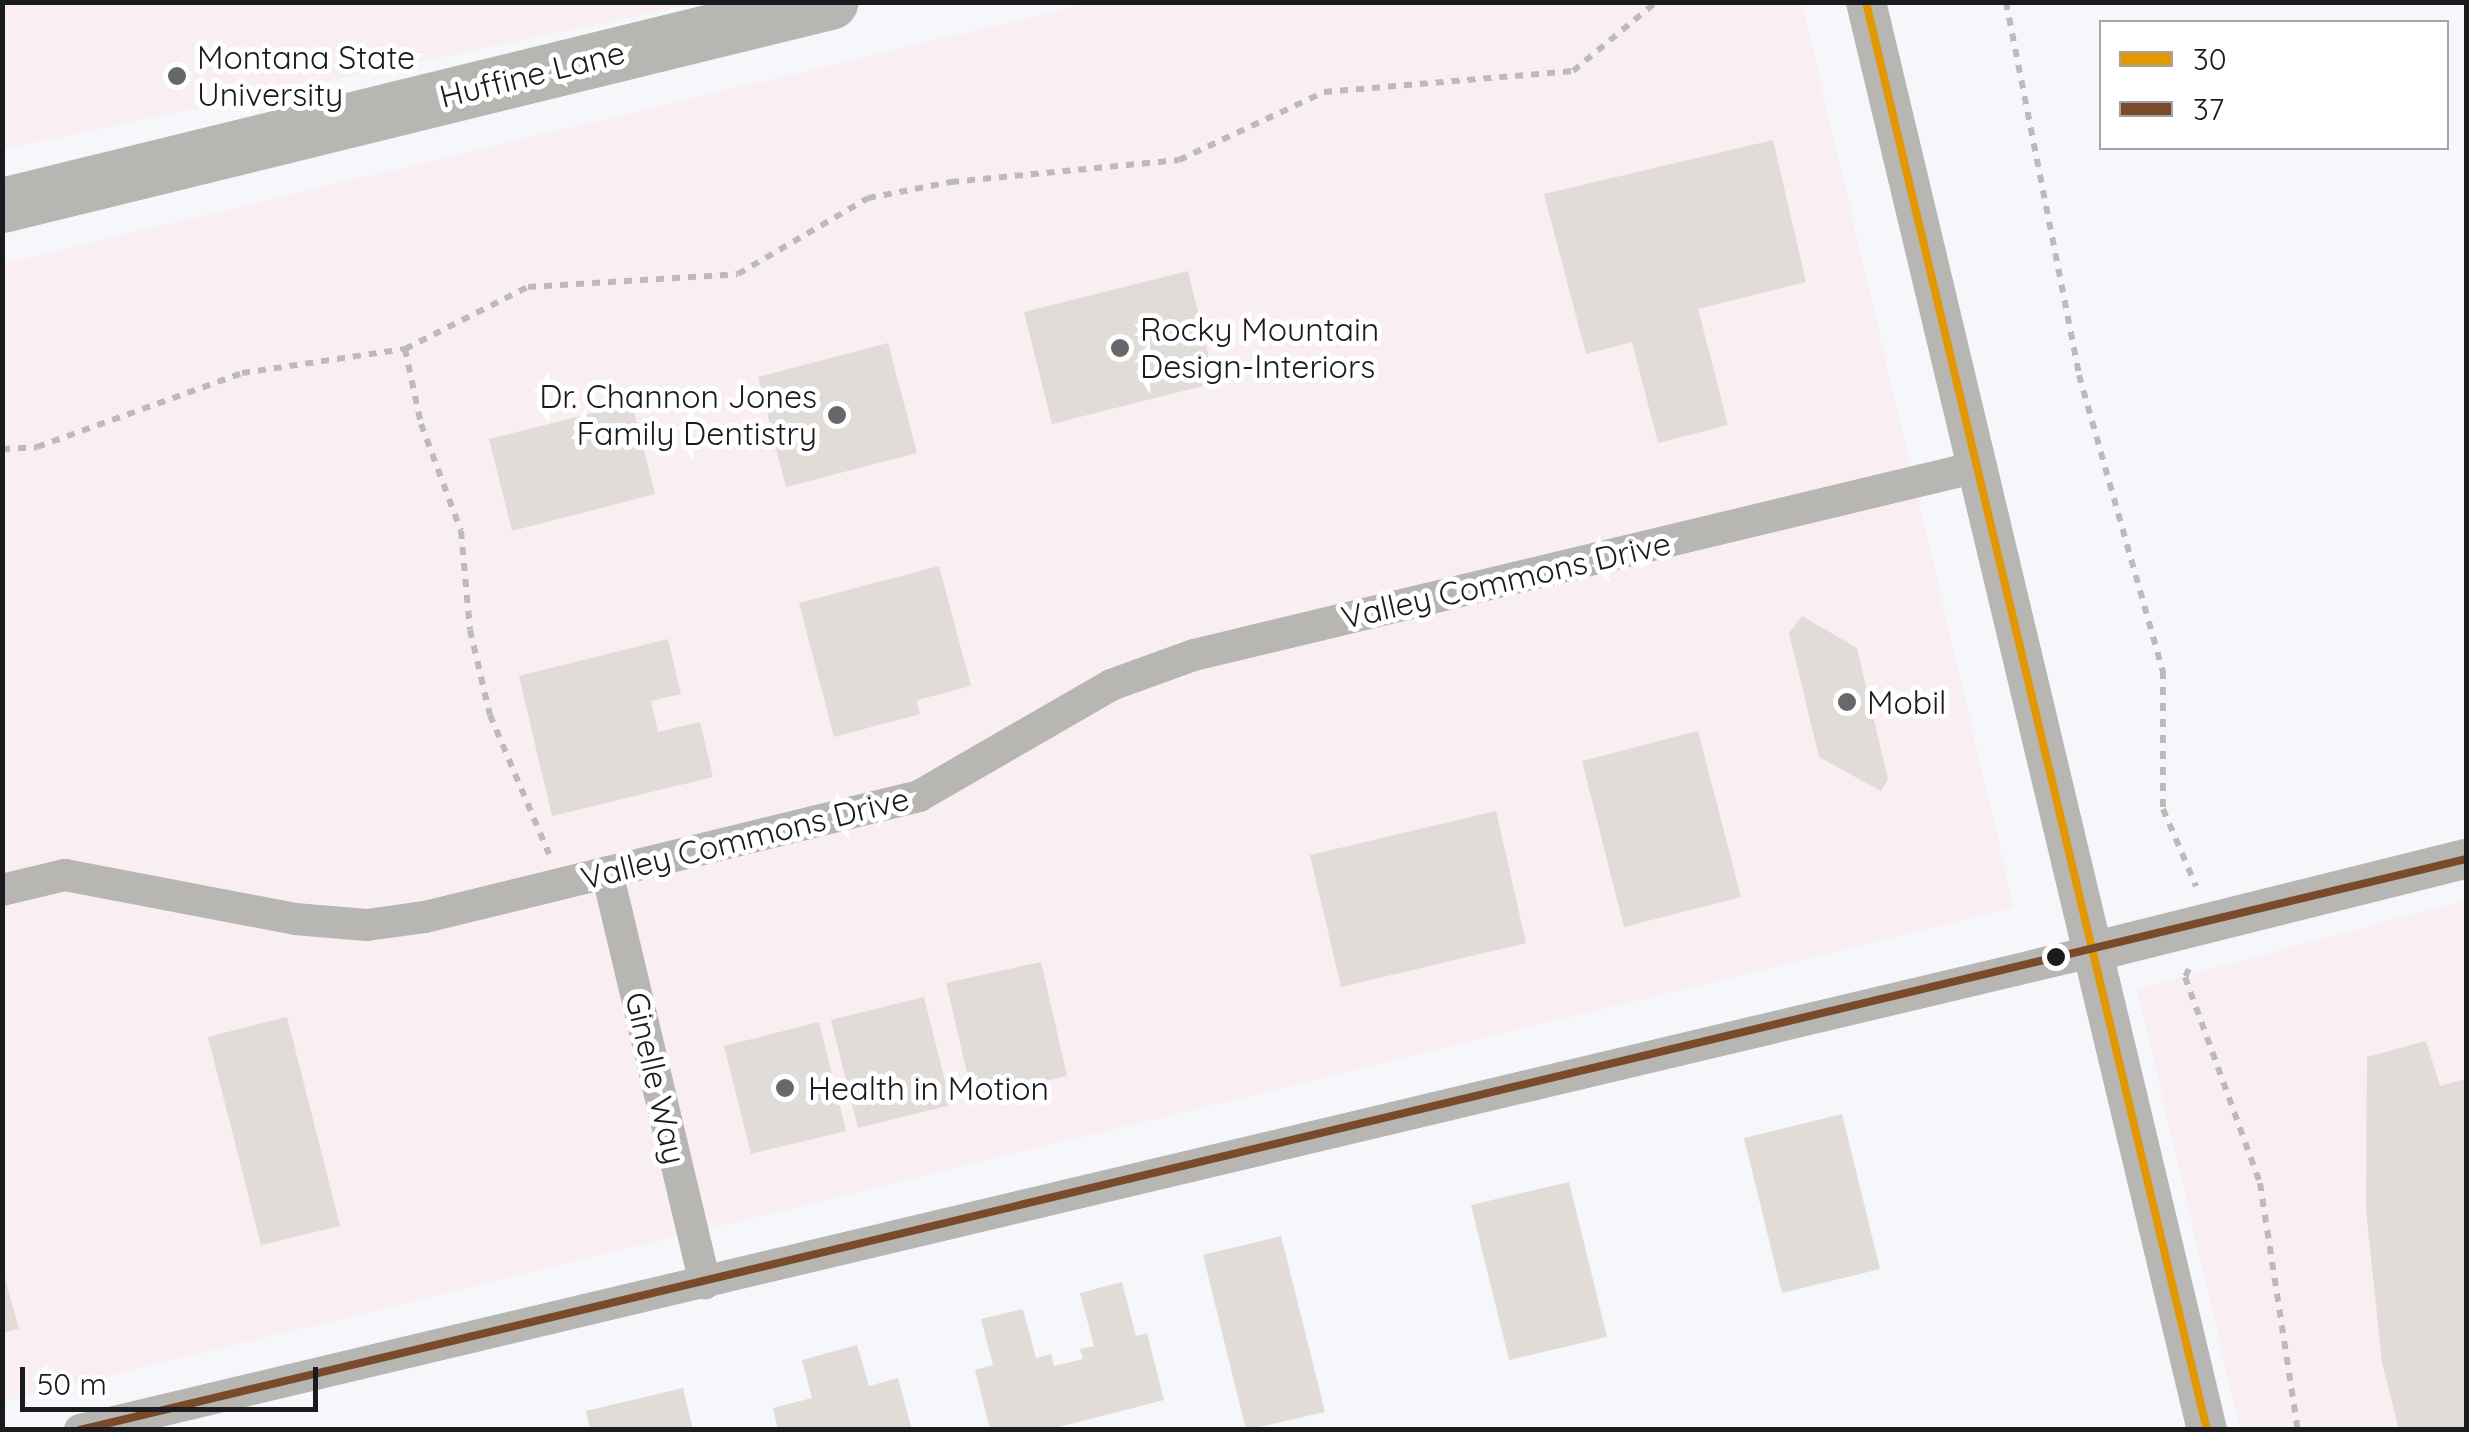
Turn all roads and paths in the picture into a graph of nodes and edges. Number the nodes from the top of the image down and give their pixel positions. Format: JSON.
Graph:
{"nodes":[{"id":1,"x":830,"y":2,"type":"edge"},
{"id":2,"x":1656,"y":2,"type":"edge"},
{"id":3,"x":1866,"y":2,"type":"edge"},
{"id":4,"x":2006,"y":2,"type":"edge"},
{"id":5,"x":2,"y":204,"type":"edge"},
{"id":6,"x":404,"y":349,"type":"junction"},
{"id":7,"x":2,"y":449,"type":"edge"},
{"id":8,"x":1981,"y":466,"type":"junction"},
{"id":9,"x":2466,"y":859,"type":"edge"},
{"id":10,"x":607,"y":872,"type":"junction"},
{"id":11,"x":558,"y":884,"type":"junction"},
{"id":12,"x":2,"y":890,"type":"edge"},
{"id":13,"x":2212,"y":922,"type":"junction"},
{"id":14,"x":2096,"y":951,"type":"junction"},
{"id":15,"x":705,"y":1284,"type":"junction"},
{"id":16,"x":80,"y":1430,"type":"edge"},
{"id":17,"x":2207,"y":1430,"type":"edge"},
{"id":18,"x":2298,"y":1430,"type":"edge"}],
"edges":[{"from":1,"to":5,"type":"highway","name":"Huffine Lane"},
{"from":2,"to":6,"type":"path"},
{"from":3,"to":8,"type":"street"},
{"from":4,"to":13,"type":"path"},
{"from":6,"to":7,"type":"path"},
{"from":6,"to":11,"type":"path"},
{"from":8,"to":10,"type":"street","name":"Valley Commons Drive"},
{"from":8,"to":14,"type":"street"},
{"from":9,"to":13,"type":"street"},
{"from":10,"to":11,"type":"street","name":"Valley Commons Drive"},
{"from":10,"to":15,"type":"street","name":"Ginelle Way"},
{"from":11,"to":12,"type":"street","name":"Valley Commons Drive"},
{"from":13,"to":14,"type":"street"},
{"from":13,"to":18,"type":"path"},
{"from":14,"to":15,"type":"street"},
{"from":14,"to":17,"type":"street"},
{"from":15,"to":16,"type":"street"}]}
